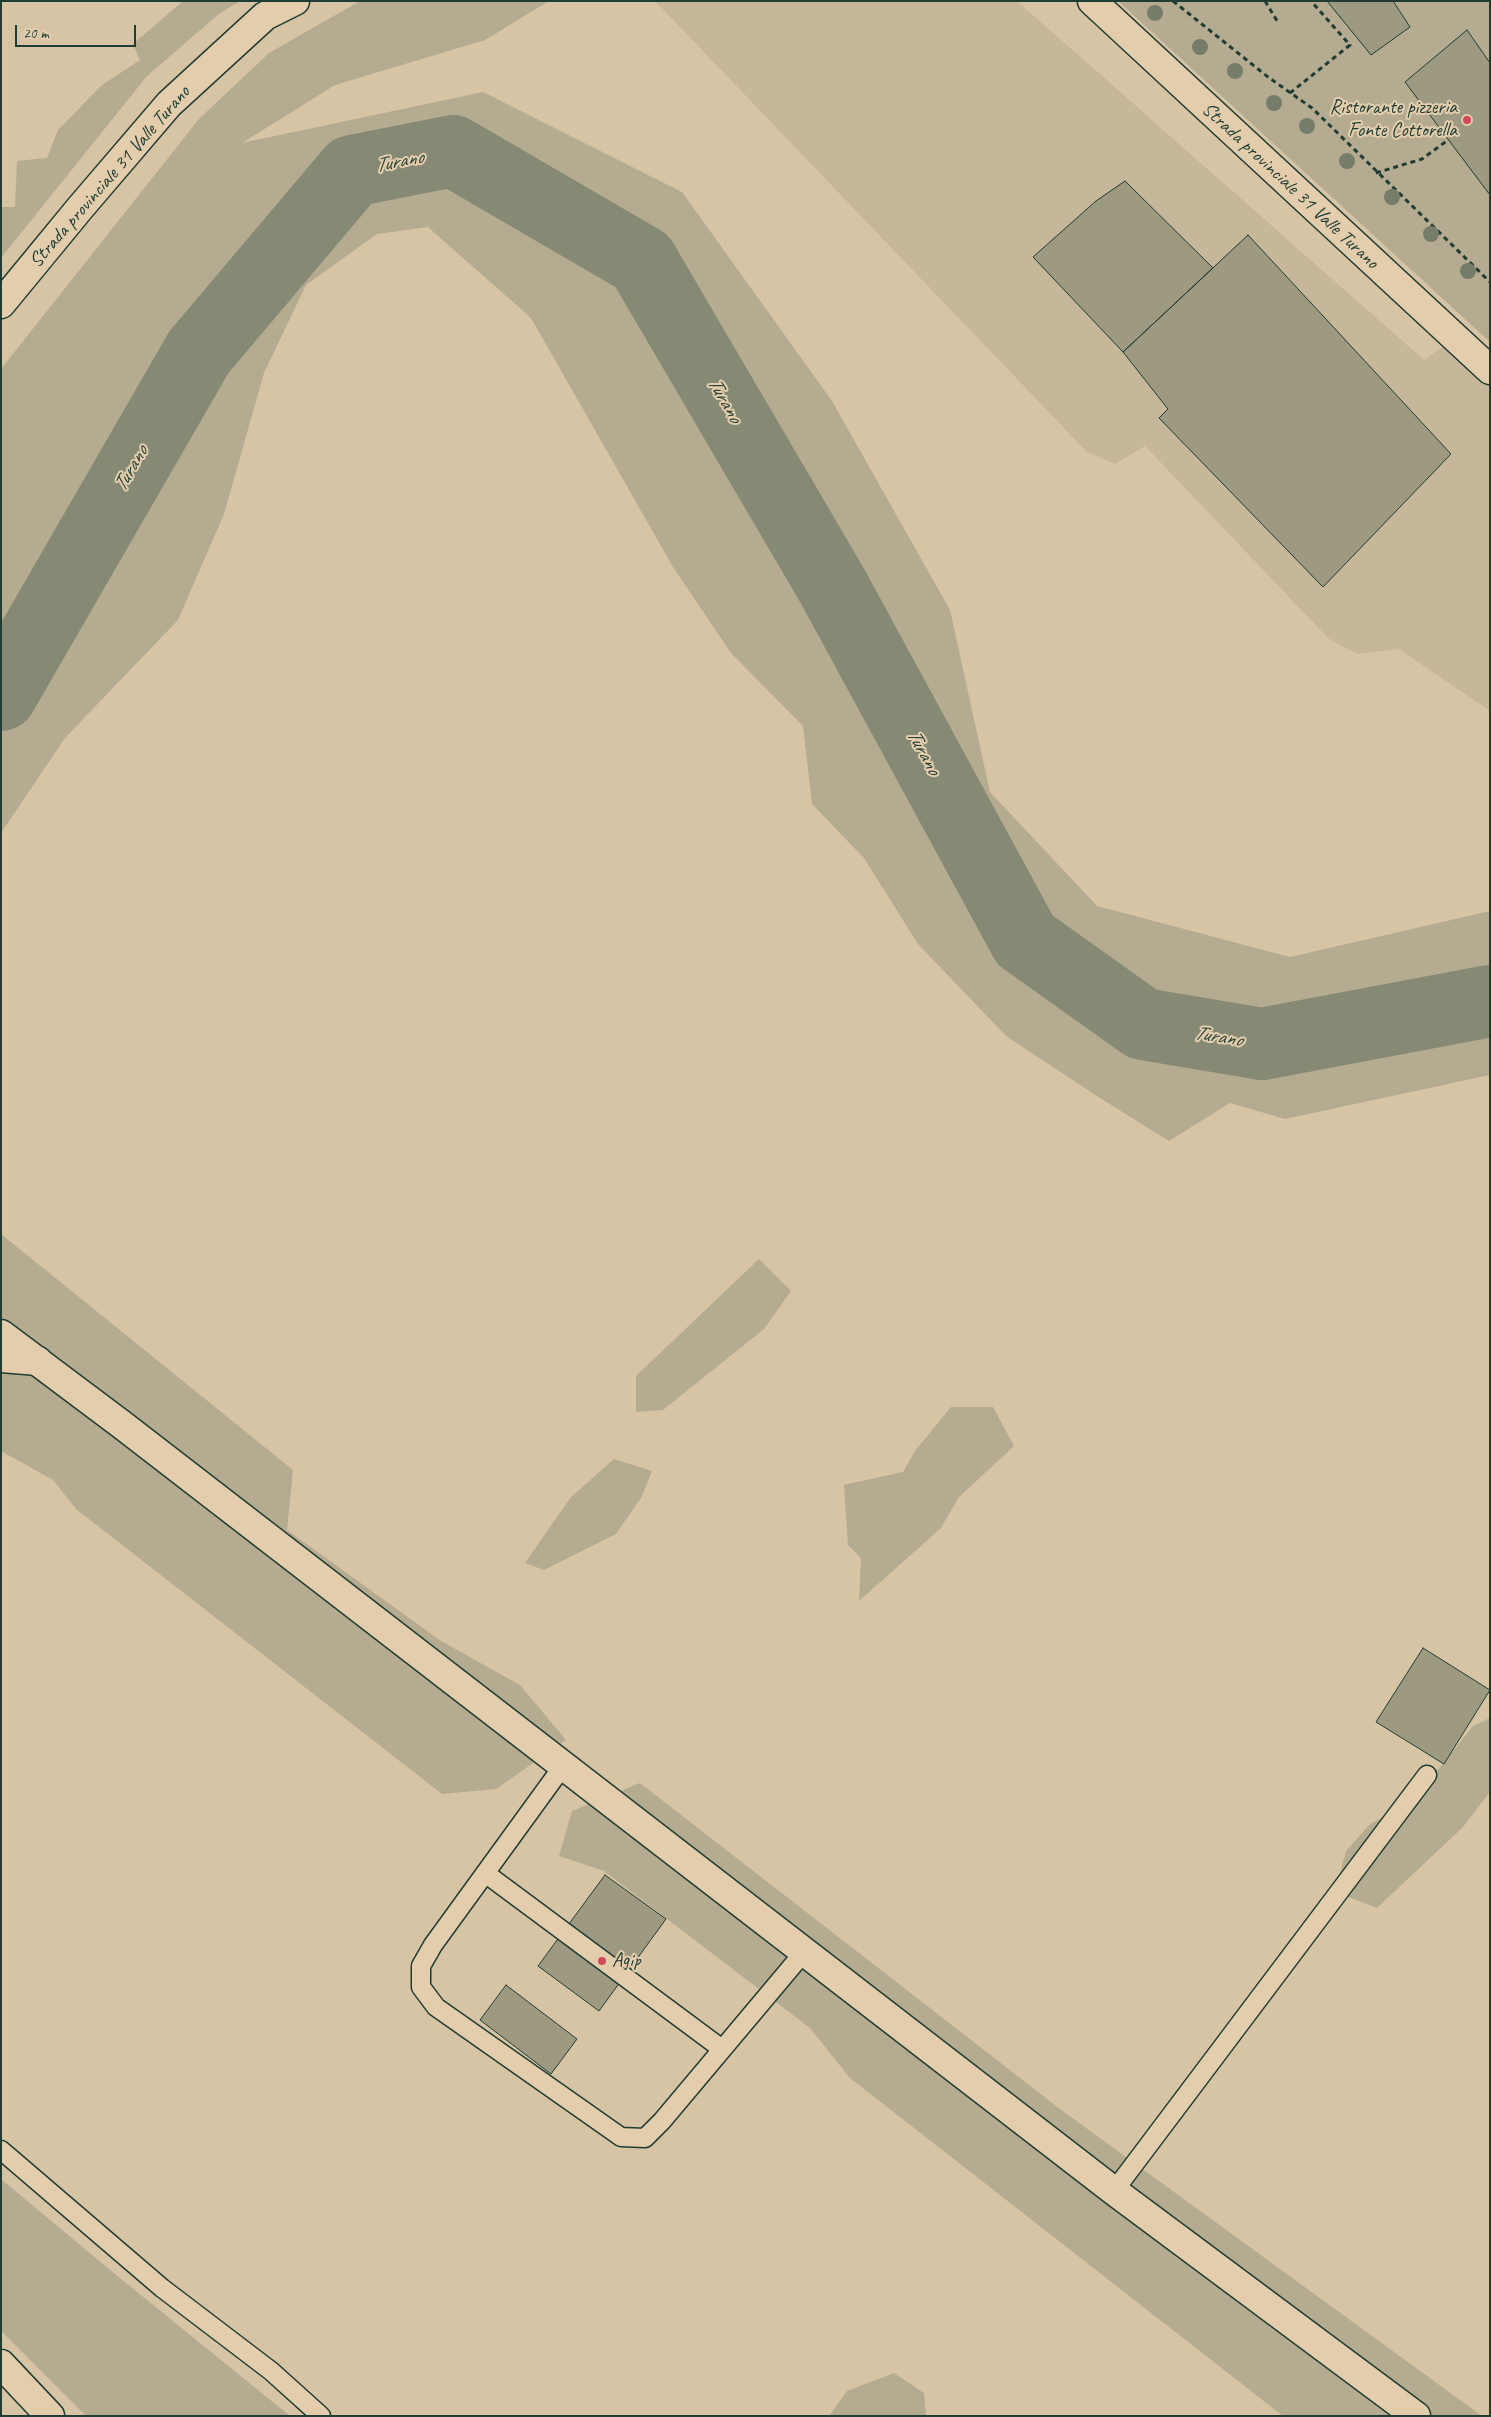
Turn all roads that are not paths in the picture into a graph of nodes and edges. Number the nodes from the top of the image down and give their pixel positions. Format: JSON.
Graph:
{"nodes":[{"id":1,"x":295,"y":1,"type":"edge"},
{"id":2,"x":1092,"y":1,"type":"edge"},
{"id":3,"x":1,"y":304,"type":"edge"},
{"id":4,"x":1490,"y":370,"type":"edge"},
{"id":5,"x":1,"y":1334,"type":"edge"},
{"id":6,"x":1,"y":1358,"type":"edge"},
{"id":7,"x":38,"y":1361,"type":"junction"},
{"id":8,"x":563,"y":1766,"type":"junction"},
{"id":9,"x":1427,"y":1775,"type":"dead end"},
{"id":10,"x":484,"y":1873,"type":"junction"},
{"id":11,"x":804,"y":1952,"type":"junction"},
{"id":12,"x":722,"y":2049,"type":"junction"},
{"id":13,"x":1,"y":2150,"type":"edge"},
{"id":14,"x":1114,"y":2192,"type":"junction"},
{"id":15,"x":1,"y":2364,"type":"edge"},
{"id":16,"x":50,"y":2416,"type":"edge"},
{"id":17,"x":322,"y":2416,"type":"edge"},
{"id":18,"x":1416,"y":2416,"type":"edge"}],
"edges":[{"from":1,"to":3,"type":"main road","name":"Strada provinciale 31 Valle Turano"},
{"from":2,"to":4,"type":"main road","name":"Strada provinciale 31 Valle Turano"},
{"from":5,"to":7,"type":"main road"},
{"from":6,"to":7,"type":"main road"},
{"from":7,"to":8,"type":"main road"},
{"from":8,"to":10,"type":"lane"},
{"from":8,"to":11,"type":"main road"},
{"from":9,"to":14,"type":"lane"},
{"from":10,"to":12,"type":"lane"},
{"from":10,"to":12,"type":"lane"},
{"from":11,"to":12,"type":"lane"},
{"from":11,"to":14,"type":"main road"},
{"from":13,"to":17,"type":"lane"},
{"from":14,"to":18,"type":"main road"},
{"from":15,"to":16,"type":"main road"}]}
